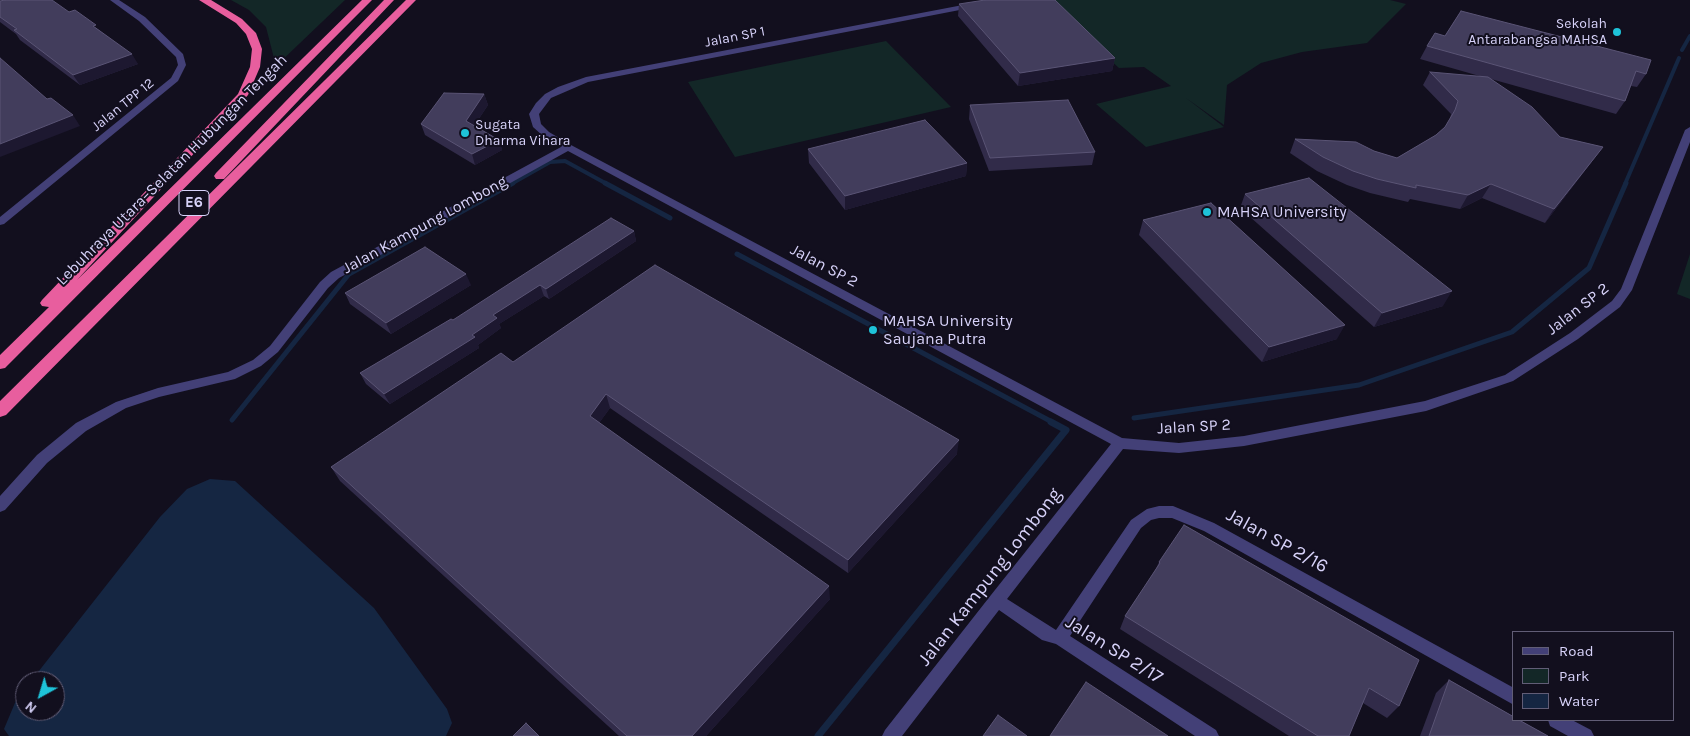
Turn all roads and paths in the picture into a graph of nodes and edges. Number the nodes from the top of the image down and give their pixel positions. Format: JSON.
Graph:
{"nodes":[{"id":1,"x":114,"y":0,"type":"edge"},
{"id":2,"x":204,"y":0,"type":"edge"},
{"id":3,"x":367,"y":0,"type":"edge"},
{"id":4,"x":389,"y":0,"type":"edge"},
{"id":5,"x":411,"y":0,"type":"edge"},
{"id":6,"x":1001,"y":0,"type":"edge"},
{"id":7,"x":1690,"y":130,"type":"edge"},
{"id":8,"x":568,"y":146,"type":"junction"},
{"id":9,"x":0,"y":222,"type":"edge"},
{"id":10,"x":0,"y":353,"type":"edge"},
{"id":11,"x":0,"y":364,"type":"edge"},
{"id":12,"x":0,"y":406,"type":"edge"},
{"id":13,"x":0,"y":411,"type":"edge"},
{"id":14,"x":1120,"y":442,"type":"junction"},
{"id":15,"x":0,"y":506,"type":"edge"},
{"id":16,"x":996,"y":600,"type":"junction"},
{"id":17,"x":1060,"y":638,"type":"junction"},
{"id":18,"x":1512,"y":695,"type":"edge"},
{"id":19,"x":1558,"y":721,"type":"edge"},
{"id":20,"x":891,"y":736,"type":"edge"},
{"id":21,"x":1210,"y":736,"type":"edge"},
{"id":22,"x":1585,"y":736,"type":"edge"}],
"edges":[{"from":1,"to":9,"type":"street","name":"Jalan TPP 12"},
{"from":2,"to":10,"type":"highway"},
{"from":3,"to":11,"type":"highway","name":"Lebuhraya Utara–Selatan Hubungan Tengah","number":"E6"},
{"from":4,"to":12,"type":"highway","number":"E6"},
{"from":5,"to":13,"type":"highway"},
{"from":6,"to":8,"type":"street","name":"Jalan SP 1"},
{"from":7,"to":14,"type":"street","name":"Jalan SP 2"},
{"from":8,"to":14,"type":"street","name":"Jalan SP 2"},
{"from":8,"to":15,"type":"street","name":"Jalan Kampung Lombong"},
{"from":14,"to":16,"type":"street","name":"Jalan Kampung Lombong"},
{"from":16,"to":17,"type":"street","name":"Jalan SP 2/17"},
{"from":16,"to":20,"type":"street","name":"Jalan Kampung Lombong"},
{"from":17,"to":18,"type":"street","name":"Jalan SP 2/16"},
{"from":17,"to":21,"type":"street","name":"Jalan SP 2/17"},
{"from":19,"to":22,"type":"street"}]}
